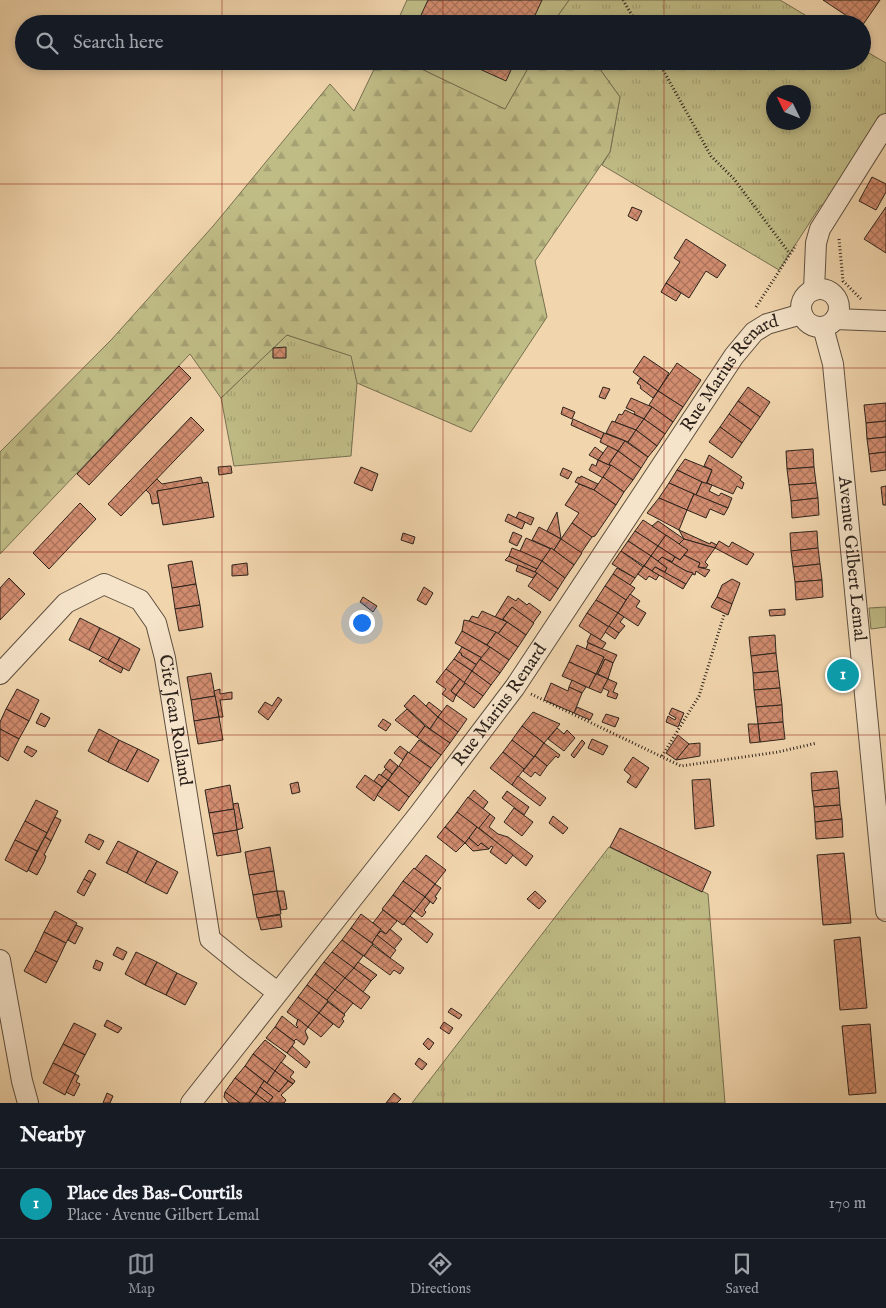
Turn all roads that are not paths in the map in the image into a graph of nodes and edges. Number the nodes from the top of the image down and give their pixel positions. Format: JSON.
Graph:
{"nodes":[{"id":1,"x":886,"y":124,"type":"edge"},
{"id":2,"x":814,"y":290,"type":"junction"},
{"id":3,"x":802,"y":314,"type":"junction"},
{"id":4,"x":886,"y":321,"type":"edge"},
{"id":5,"x":829,"y":323,"type":"junction"},
{"id":6,"x":0,"y":674,"type":"edge"},
{"id":7,"x":886,"y":911,"type":"edge"},
{"id":8,"x":0,"y":960,"type":"edge"},
{"id":9,"x":277,"y":992,"type":"junction"},
{"id":10,"x":28,"y":1103,"type":"edge"},
{"id":11,"x":191,"y":1103,"type":"edge"}],
"edges":[{"from":1,"to":2,"type":"street"},
{"from":2,"to":3,"type":"street"},
{"from":2,"to":5,"type":"street"},
{"from":3,"to":5,"type":"street"},
{"from":3,"to":9,"type":"street","name":"Rue Marius Renard"},
{"from":4,"to":5,"type":"street"},
{"from":5,"to":7,"type":"street","name":"Avenue Gilbert Lemal"},
{"from":6,"to":9,"type":"street","name":"Cité Jean Rolland"},
{"from":8,"to":10,"type":"street"},
{"from":9,"to":11,"type":"street","name":"Rue Marius Renard"}]}
